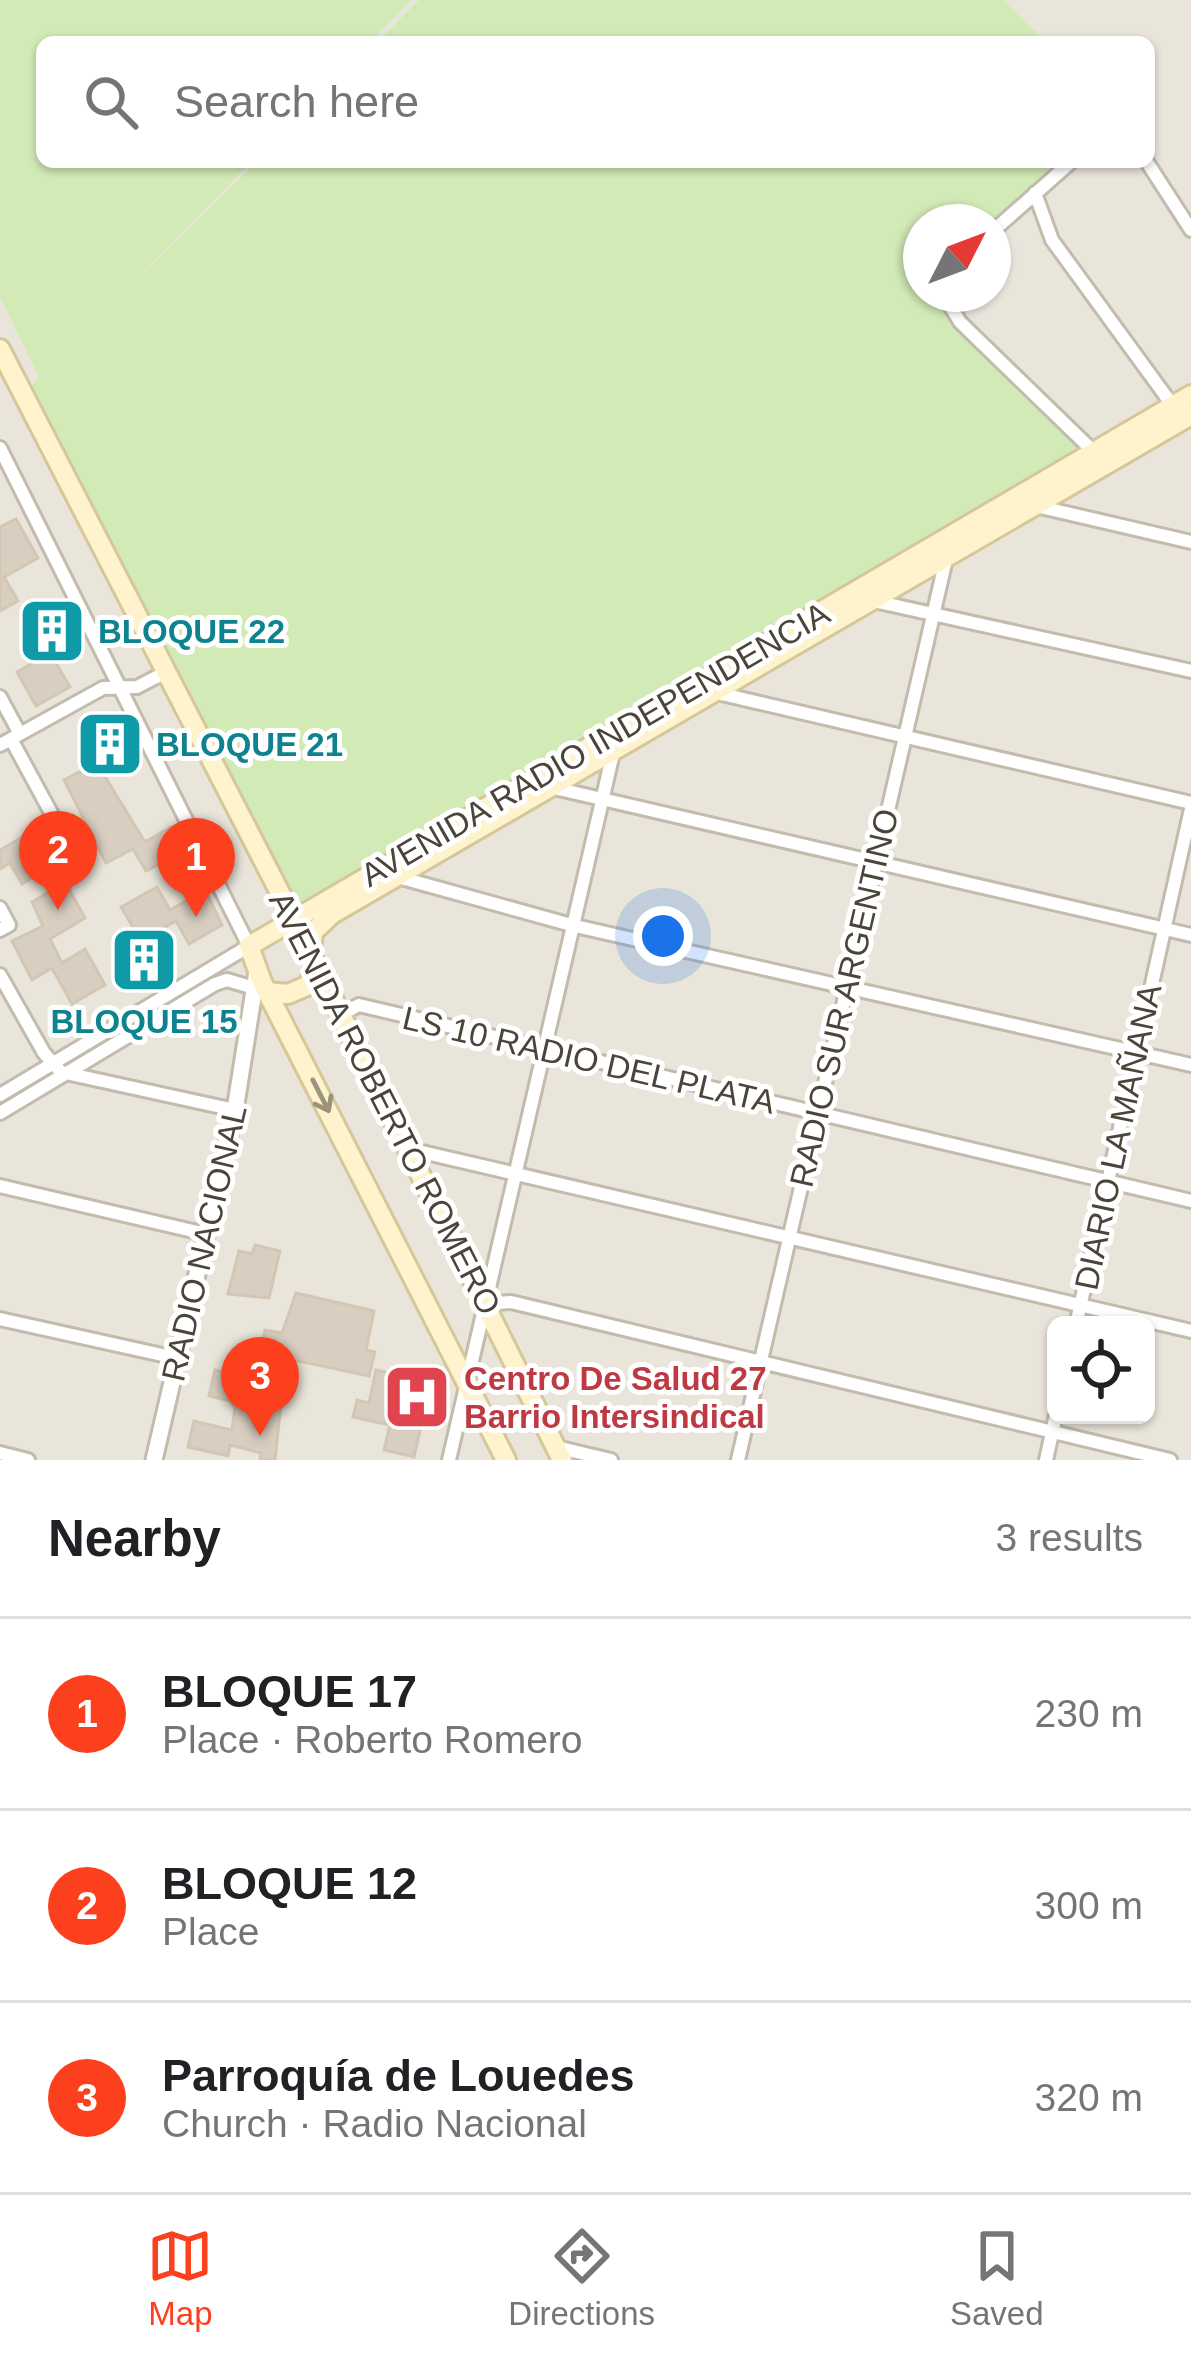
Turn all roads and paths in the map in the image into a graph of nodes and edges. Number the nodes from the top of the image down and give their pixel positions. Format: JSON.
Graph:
{"nodes":[{"id":1,"x":1064,"y":168,"type":"edge"},
{"id":2,"x":1152,"y":168,"type":"edge"},
{"id":3,"x":1035,"y":194,"type":"junction"},
{"id":4,"x":1011,"y":215,"type":"edge"},
{"id":5,"x":1191,"y":230,"type":"edge"},
{"id":6,"x":954,"y":312,"type":"edge"},
{"id":7,"x":0,"y":350,"type":"edge"},
{"id":8,"x":1191,"y":394,"type":"edge"},
{"id":9,"x":1172,"y":406,"type":"junction"},
{"id":10,"x":1191,"y":415,"type":"edge"},
{"id":11,"x":0,"y":449,"type":"edge"},
{"id":12,"x":1094,"y":452,"type":"junction"},
{"id":13,"x":1034,"y":506,"type":"junction"},
{"id":14,"x":1191,"y":542,"type":"edge"},
{"id":15,"x":949,"y":546,"type":"junction"},
{"id":16,"x":849,"y":596,"type":"junction"},
{"id":17,"x":870,"y":600,"type":"junction"},
{"id":18,"x":932,"y":614,"type":"junction"},
{"id":19,"x":1191,"y":671,"type":"edge"},
{"id":20,"x":164,"y":673,"type":"junction"},
{"id":21,"x":122,"y":687,"type":"junction"},
{"id":22,"x":713,"y":692,"type":"junction"},
{"id":23,"x":0,"y":697,"type":"edge"},
{"id":24,"x":619,"y":730,"type":"junction"},
{"id":25,"x":904,"y":736,"type":"junction"},
{"id":26,"x":10,"y":739,"type":"edge"},
{"id":27,"x":614,"y":750,"type":"junction"},
{"id":28,"x":541,"y":785,"type":"junction"},
{"id":29,"x":603,"y":800,"type":"junction"},
{"id":30,"x":1191,"y":806,"type":"edge"},
{"id":31,"x":62,"y":833,"type":"dead end"},
{"id":32,"x":874,"y":864,"type":"junction"},
{"id":33,"x":270,"y":876,"type":"junction"},
{"id":34,"x":398,"y":877,"type":"junction"},
{"id":35,"x":0,"y":908,"type":"edge"},
{"id":36,"x":294,"y":920,"type":"junction"},
{"id":37,"x":575,"y":926,"type":"junction"},
{"id":38,"x":1164,"y":928,"type":"junction"},
{"id":39,"x":0,"y":930,"type":"edge"},
{"id":40,"x":271,"y":933,"type":"junction"},
{"id":41,"x":1191,"y":935,"type":"edge"},
{"id":42,"x":249,"y":946,"type":"junction"},
{"id":43,"x":313,"y":959,"type":"junction"},
{"id":44,"x":0,"y":975,"type":"edge"},
{"id":45,"x":846,"y":987,"type":"junction"},
{"id":46,"x":268,"y":990,"type":"junction"},
{"id":47,"x":340,"y":1015,"type":"junction"},
{"id":48,"x":252,"y":1025,"type":"junction"},
{"id":49,"x":544,"y":1052,"type":"junction"},
{"id":50,"x":1137,"y":1052,"type":"junction"},
{"id":51,"x":52,"y":1064,"type":"junction"},
{"id":52,"x":1191,"y":1065,"type":"edge"},
{"id":53,"x":68,"y":1073,"type":"junction"},
{"id":54,"x":0,"y":1095,"type":"edge"},
{"id":55,"x":235,"y":1110,"type":"junction"},
{"id":56,"x":0,"y":1113,"type":"edge"},
{"id":57,"x":818,"y":1113,"type":"junction"},
{"id":58,"x":409,"y":1149,"type":"junction"},
{"id":59,"x":514,"y":1174,"type":"junction"},
{"id":60,"x":1107,"y":1183,"type":"junction"},
{"id":61,"x":0,"y":1186,"type":"edge"},
{"id":62,"x":1191,"y":1201,"type":"edge"},
{"id":63,"x":206,"y":1234,"type":"junction"},
{"id":64,"x":790,"y":1236,"type":"junction"},
{"id":65,"x":486,"y":1304,"type":"junction"},
{"id":66,"x":1081,"y":1306,"type":"junction"},
{"id":67,"x":1078,"y":1316,"type":"edge"},
{"id":68,"x":0,"y":1319,"type":"edge"},
{"id":69,"x":1191,"y":1330,"type":"edge"},
{"id":70,"x":176,"y":1358,"type":"junction"},
{"id":71,"x":761,"y":1360,"type":"junction"},
{"id":72,"x":466,"y":1383,"type":"junction"},
{"id":73,"x":1054,"y":1424,"type":"edge"},
{"id":74,"x":1052,"y":1433,"type":"junction"},
{"id":75,"x":0,"y":1453,"type":"edge"},
{"id":76,"x":558,"y":1453,"type":"edge"},
{"id":77,"x":28,"y":1460,"type":"edge"},
{"id":78,"x":154,"y":1460,"type":"edge"},
{"id":79,"x":449,"y":1460,"type":"edge"},
{"id":80,"x":506,"y":1460,"type":"edge"},
{"id":81,"x":611,"y":1460,"type":"edge"},
{"id":82,"x":738,"y":1460,"type":"edge"},
{"id":83,"x":1046,"y":1460,"type":"edge"},
{"id":84,"x":1170,"y":1460,"type":"edge"}],
"edges":[{"from":1,"to":3,"type":"street"},
{"from":2,"to":5,"type":"street"},
{"from":3,"to":4,"type":"street"},
{"from":3,"to":9,"type":"street"},
{"from":6,"to":12,"type":"street"},
{"from":7,"to":20,"type":"main road","name":"AVENIDA ROBERTO ROMERO"},
{"from":8,"to":9,"type":"main road","name":"AVENIDA RADIO INDEPENDENCIA"},
{"from":9,"to":12,"type":"main road","name":"AVENIDA RADIO INDEPENDENCIA"},
{"from":10,"to":13,"type":"main road","name":"AVENIDA RADIO INDEPENDENCIA"},
{"from":11,"to":21,"type":"street"},
{"from":12,"to":15,"type":"main road","name":"AVENIDA RADIO INDEPENDENCIA"},
{"from":13,"to":14,"type":"street"},
{"from":13,"to":15,"type":"main road","name":"AVENIDA RADIO INDEPENDENCIA"},
{"from":15,"to":16,"type":"main road","name":"AVENIDA RADIO INDEPENDENCIA"},
{"from":15,"to":17,"type":"main road","name":"AVENIDA RADIO INDEPENDENCIA"},
{"from":15,"to":18,"type":"street","name":"RADIO SUR ARGENTINO"},
{"from":16,"to":17,"type":"street"},
{"from":16,"to":24,"type":"main road","name":"AVENIDA RADIO INDEPENDENCIA"},
{"from":17,"to":18,"type":"street"},
{"from":17,"to":22,"type":"main road","name":"AVENIDA RADIO INDEPENDENCIA"},
{"from":18,"to":19,"type":"street"},
{"from":18,"to":25,"type":"street","name":"RADIO SUR ARGENTINO"},
{"from":20,"to":21,"type":"street"},
{"from":20,"to":33,"type":"main road","name":"AVENIDA ROBERTO ROMERO"},
{"from":21,"to":26,"type":"street"},
{"from":21,"to":42,"type":"street"},
{"from":22,"to":25,"type":"street"},
{"from":22,"to":27,"type":"main road","name":"AVENIDA RADIO INDEPENDENCIA"},
{"from":23,"to":26,"type":"street"},
{"from":24,"to":27,"type":"street"},
{"from":24,"to":28,"type":"main road","name":"AVENIDA RADIO INDEPENDENCIA"},
{"from":25,"to":30,"type":"street"},
{"from":25,"to":32,"type":"street","name":"RADIO SUR ARGENTINO"},
{"from":26,"to":31,"type":"street"},
{"from":27,"to":28,"type":"main road","name":"AVENIDA RADIO INDEPENDENCIA"},
{"from":27,"to":29,"type":"street"},
{"from":28,"to":29,"type":"street"},
{"from":28,"to":34,"type":"main road","name":"AVENIDA RADIO INDEPENDENCIA"},
{"from":28,"to":36,"type":"main road","name":"AVENIDA RADIO INDEPENDENCIA"},
{"from":29,"to":32,"type":"street"},
{"from":29,"to":37,"type":"street"},
{"from":30,"to":38,"type":"street","name":"DIARIO LA MAÑANA"},
{"from":32,"to":38,"type":"street"},
{"from":32,"to":45,"type":"street","name":"RADIO SUR ARGENTINO"},
{"from":33,"to":36,"type":"main road","name":"AVENIDA ROBERTO ROMERO"},
{"from":33,"to":40,"type":"main road","name":"AVENIDA ROBERTO ROMERO"},
{"from":34,"to":37,"type":"street"},
{"from":34,"to":43,"type":"main road","name":"AVENIDA RADIO INDEPENDENCIA"},
{"from":35,"to":39,"type":"street"},
{"from":36,"to":40,"type":"main road","name":"AVENIDA RADIO INDEPENDENCIA"},
{"from":36,"to":43,"type":"main road","name":"AVENIDA ROBERTO ROMERO"},
{"from":37,"to":45,"type":"street"},
{"from":37,"to":49,"type":"street"},
{"from":38,"to":41,"type":"street"},
{"from":38,"to":50,"type":"street","name":"DIARIO LA MAÑANA"},
{"from":40,"to":42,"type":"main road","name":"AVENIDA RADIO INDEPENDENCIA"},
{"from":42,"to":46,"type":"main road","name":"AVENIDA ROBERTO ROMERO"},
{"from":42,"to":51,"type":"street","name":"AVENIDA RADIO INDEPENDENCIA"},
{"from":43,"to":46,"type":"main road","name":"AVENIDA RADIO INDEPENDENCIA"},
{"from":43,"to":47,"type":"main road","name":"AVENIDA ROBERTO ROMERO"},
{"from":44,"to":51,"type":"street"},
{"from":45,"to":50,"type":"street"},
{"from":45,"to":57,"type":"street","name":"RADIO SUR ARGENTINO"},
{"from":46,"to":48,"type":"street"},
{"from":46,"to":48,"type":"street","name":"RADIO NACIONAL"},
{"from":46,"to":53,"type":"street"},
{"from":46,"to":72,"type":"main road","name":"AVENIDA ROBERTO ROMERO","one_way":true},
{"from":47,"to":49,"type":"street","name":"LS 10 RADIO DEL PLATA"},
{"from":47,"to":58,"type":"main road","name":"AVENIDA ROBERTO ROMERO"},
{"from":48,"to":55,"type":"street","name":"RADIO NACIONAL"},
{"from":49,"to":57,"type":"street","name":"LS 10 RADIO DEL PLATA"},
{"from":49,"to":59,"type":"street"},
{"from":50,"to":52,"type":"street"},
{"from":50,"to":60,"type":"street","name":"DIARIO LA MAÑANA"},
{"from":51,"to":53,"type":"street"},
{"from":51,"to":54,"type":"street","name":"AVENIDA RADIO INDEPENDENCIA"},
{"from":53,"to":55,"type":"street"},
{"from":53,"to":56,"type":"street"},
{"from":55,"to":63,"type":"street","name":"RADIO NACIONAL"},
{"from":57,"to":60,"type":"street","name":"LS 10 RADIO DEL PLATA"},
{"from":57,"to":64,"type":"street","name":"RADIO SUR ARGENTINO"},
{"from":58,"to":59,"type":"street"},
{"from":58,"to":65,"type":"main road","name":"AVENIDA ROBERTO ROMERO"},
{"from":59,"to":64,"type":"street"},
{"from":59,"to":65,"type":"street"},
{"from":60,"to":62,"type":"street","name":"LS 10 RADIO DEL PLATA"},
{"from":60,"to":66,"type":"street","name":"DIARIO LA MAÑANA"},
{"from":61,"to":63,"type":"street"},
{"from":63,"to":70,"type":"street","name":"RADIO NACIONAL"},
{"from":64,"to":66,"type":"street"},
{"from":64,"to":71,"type":"street","name":"RADIO SUR ARGENTINO"},
{"from":65,"to":71,"type":"street"},
{"from":65,"to":72,"type":"street"},
{"from":65,"to":76,"type":"main road","name":"AVENIDA ROBERTO ROMERO"},
{"from":66,"to":67,"type":"street","name":"DIARIO LA MAÑANA"},
{"from":66,"to":69,"type":"street"},
{"from":68,"to":70,"type":"street"},
{"from":70,"to":78,"type":"street","name":"RADIO NACIONAL"},
{"from":71,"to":74,"type":"street"},
{"from":71,"to":82,"type":"street","name":"RADIO SUR ARGENTINO"},
{"from":72,"to":79,"type":"street"},
{"from":72,"to":80,"type":"main road","name":"AVENIDA ROBERTO ROMERO"},
{"from":73,"to":74,"type":"street"},
{"from":74,"to":83,"type":"street"},
{"from":74,"to":84,"type":"street"},
{"from":75,"to":77,"type":"street"},
{"from":76,"to":81,"type":"street"}]}
